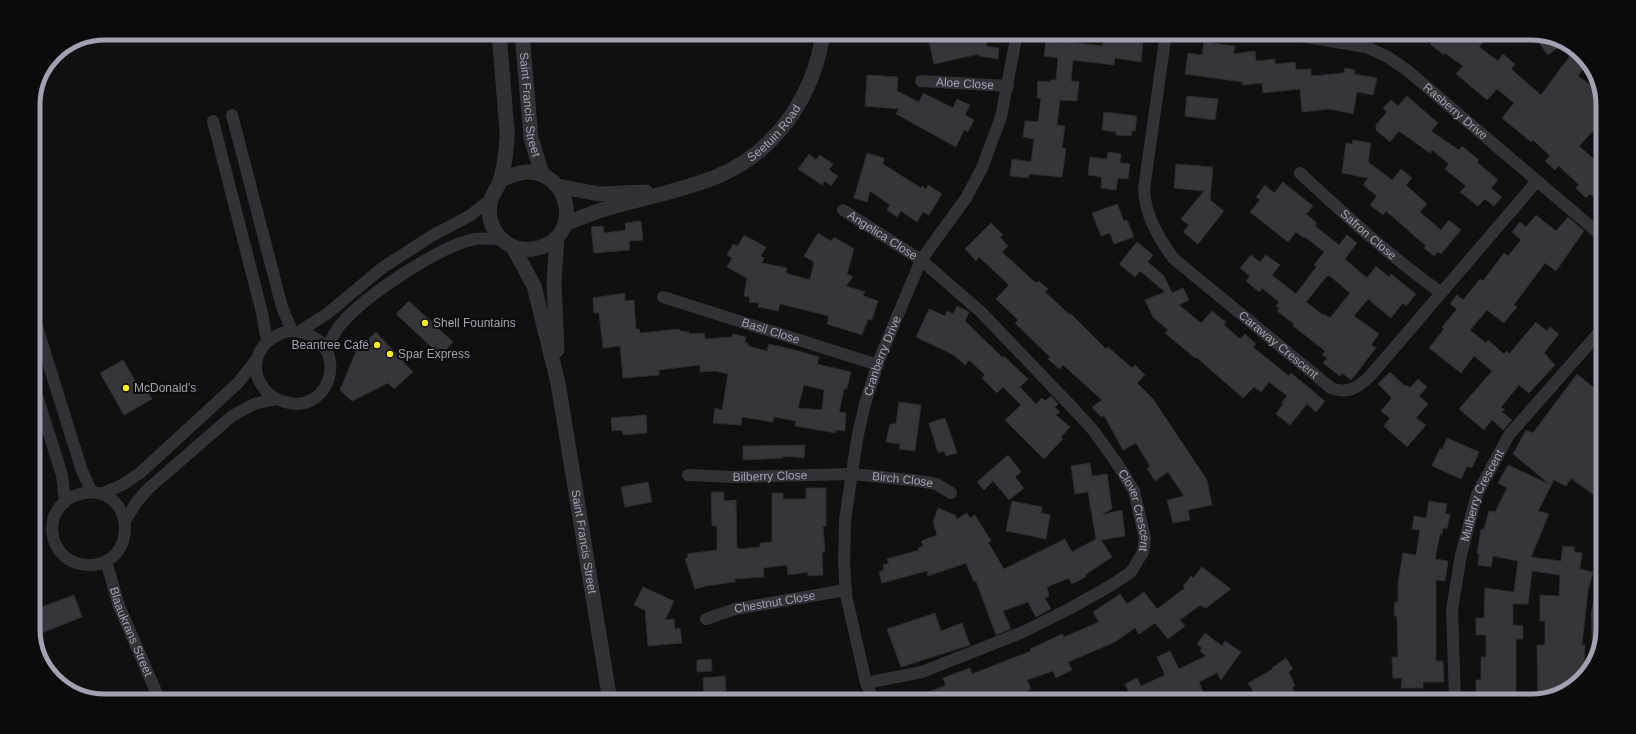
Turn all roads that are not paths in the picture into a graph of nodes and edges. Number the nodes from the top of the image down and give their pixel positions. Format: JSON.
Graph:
{"nodes":[{"id":1,"x":500,"y":40,"type":"edge"},
{"id":2,"x":523,"y":40,"type":"edge"},
{"id":3,"x":822,"y":40,"type":"edge"},
{"id":4,"x":1016,"y":40,"type":"edge"},
{"id":5,"x":1165,"y":40,"type":"edge"},
{"id":6,"x":1334,"y":40,"type":"edge"},
{"id":7,"x":921,"y":81,"type":"dead end"},
{"id":8,"x":1008,"y":86,"type":"junction"},
{"id":9,"x":232,"y":115,"type":"dead end"},
{"id":10,"x":213,"y":121,"type":"dead end"},
{"id":11,"x":1300,"y":173,"type":"dead end"},
{"id":12,"x":542,"y":174,"type":"junction"},
{"id":13,"x":248,"y":175,"type":"junction"},
{"id":14,"x":500,"y":180,"type":"junction"},
{"id":15,"x":1537,"y":181,"type":"junction"},
{"id":16,"x":229,"y":183,"type":"junction"},
{"id":17,"x":558,"y":186,"type":"junction"},
{"id":18,"x":677,"y":190,"type":"junction"},
{"id":19,"x":491,"y":199,"type":"junction"},
{"id":20,"x":843,"y":210,"type":"dead end"},
{"id":21,"x":565,"y":224,"type":"junction"},
{"id":22,"x":1596,"y":231,"type":"edge"},
{"id":23,"x":557,"y":238,"type":"junction"},
{"id":24,"x":500,"y":239,"type":"junction"},
{"id":25,"x":513,"y":247,"type":"junction"},
{"id":26,"x":921,"y":260,"type":"junction"},
{"id":27,"x":1440,"y":292,"type":"junction"},
{"id":28,"x":663,"y":297,"type":"dead end"},
{"id":29,"x":296,"y":331,"type":"junction"},
{"id":30,"x":1596,"y":336,"type":"edge"},
{"id":31,"x":267,"y":341,"type":"junction"},
{"id":32,"x":40,"y":346,"type":"edge"},
{"id":33,"x":327,"y":348,"type":"junction"},
{"id":34,"x":256,"y":360,"type":"junction"},
{"id":35,"x":878,"y":365,"type":"junction"},
{"id":36,"x":558,"y":383,"type":"junction"},
{"id":37,"x":277,"y":400,"type":"junction"},
{"id":38,"x":40,"y":405,"type":"edge"},
{"id":39,"x":852,"y":474,"type":"junction"},
{"id":40,"x":688,"y":475,"type":"dead end"},
{"id":41,"x":98,"y":492,"type":"junction"},
{"id":42,"x":951,"y":493,"type":"dead end"},
{"id":43,"x":64,"y":501,"type":"junction"},
{"id":44,"x":125,"y":522,"type":"junction"},
{"id":45,"x":106,"y":561,"type":"junction"},
{"id":46,"x":846,"y":590,"type":"junction"},
{"id":47,"x":706,"y":619,"type":"dead end"},
{"id":48,"x":866,"y":683,"type":"junction"},
{"id":49,"x":157,"y":694,"type":"edge"},
{"id":50,"x":609,"y":694,"type":"edge"},
{"id":51,"x":871,"y":694,"type":"edge"},
{"id":52,"x":1455,"y":694,"type":"edge"}],
"edges":[{"from":1,"to":14,"type":"street"},
{"from":2,"to":12,"type":"street","name":"Saint Francis Street"},
{"from":3,"to":18,"type":"street","name":"Seetuin Road"},
{"from":4,"to":8,"type":"street","name":"Cranberry Drive"},
{"from":5,"to":27,"type":"street","name":"Caraway Crescent"},
{"from":6,"to":15,"type":"street","name":"Rasberry Drive"},
{"from":7,"to":8,"type":"street","name":"Aloe Close"},
{"from":8,"to":26,"type":"street","name":"Cranberry Drive"},
{"from":9,"to":13,"type":"street"},
{"from":10,"to":16,"type":"street"},
{"from":11,"to":27,"type":"street","name":"Safron Close"},
{"from":12,"to":14,"type":"street","name":"Saint Francis Street"},
{"from":12,"to":17,"type":"street","name":"Saint Francis Street"},
{"from":13,"to":16,"type":"street"},
{"from":13,"to":29,"type":"street"},
{"from":14,"to":19,"type":"street"},
{"from":15,"to":22,"type":"street","name":"Rasberry Drive"},
{"from":15,"to":27,"type":"street","name":"Caraway Crescent"},
{"from":16,"to":31,"type":"street"},
{"from":17,"to":18,"type":"street"},
{"from":17,"to":21,"type":"street","name":"Saint Francis Street"},
{"from":18,"to":21,"type":"street"},
{"from":19,"to":24,"type":"street"},
{"from":19,"to":29,"type":"street"},
{"from":20,"to":26,"type":"street","name":"Angelica Close"},
{"from":21,"to":23,"type":"street","name":"Saint Francis Street"},
{"from":23,"to":25,"type":"street"},
{"from":23,"to":36,"type":"street","name":"Saint Francis Street"},
{"from":24,"to":25,"type":"street"},
{"from":24,"to":33,"type":"street"},
{"from":25,"to":36,"type":"street","name":"Saint Francis Street"},
{"from":26,"to":35,"type":"street","name":"Cranberry Drive"},
{"from":26,"to":48,"type":"street","name":"Clover Crescent"},
{"from":28,"to":35,"type":"street","name":"Basil Close"},
{"from":29,"to":31,"type":"street"},
{"from":29,"to":33,"type":"street"},
{"from":30,"to":52,"type":"street","name":"Mulberry Crescent"},
{"from":31,"to":34,"type":"street"},
{"from":32,"to":41,"type":"street"},
{"from":33,"to":37,"type":"street"},
{"from":34,"to":37,"type":"street"},
{"from":34,"to":41,"type":"street"},
{"from":35,"to":39,"type":"street","name":"Cranberry Drive"},
{"from":36,"to":50,"type":"street","name":"Saint Francis Street"},
{"from":37,"to":44,"type":"street"},
{"from":38,"to":43,"type":"street"},
{"from":39,"to":40,"type":"street","name":"Bilberry Close"},
{"from":39,"to":42,"type":"street","name":"Birch Close"},
{"from":39,"to":46,"type":"street","name":"Cranberry Drive"},
{"from":41,"to":43,"type":"street"},
{"from":41,"to":44,"type":"street"},
{"from":43,"to":45,"type":"street"},
{"from":44,"to":45,"type":"street"},
{"from":45,"to":49,"type":"street","name":"Blaaukrans Street"},
{"from":46,"to":47,"type":"street","name":"Chestnut Close"},
{"from":46,"to":48,"type":"street","name":"Cranberry Drive"},
{"from":48,"to":51,"type":"street","name":"Cranberry Drive"}]}
